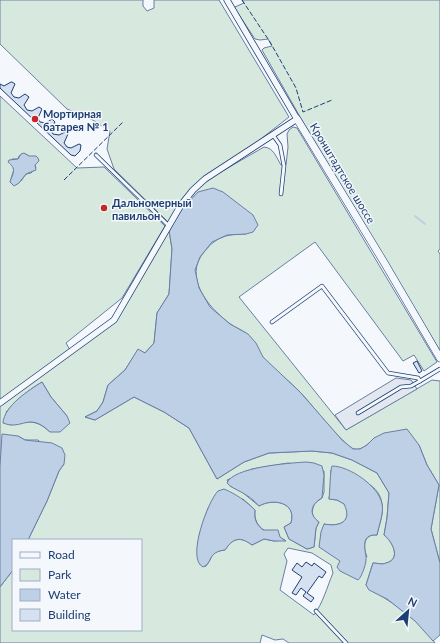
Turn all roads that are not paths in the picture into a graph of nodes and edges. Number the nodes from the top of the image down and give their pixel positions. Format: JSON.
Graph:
{"nodes":[{"id":1,"x":226,"y":0,"type":"edge"},
{"id":2,"x":297,"y":119,"type":"junction"},
{"id":3,"x":273,"y":135,"type":"junction"},
{"id":4,"x":96,"y":155,"type":"dead end"},
{"id":5,"x":281,"y":194,"type":"dead end"},
{"id":6,"x":169,"y":226,"type":"junction"},
{"id":7,"x":272,"y":322,"type":"dead end"},
{"id":8,"x":440,"y":358,"type":"edge"},
{"id":9,"x":440,"y":369,"type":"edge"},
{"id":10,"x":420,"y":381,"type":"junction"},
{"id":11,"x":0,"y":403,"type":"edge"},
{"id":12,"x":358,"y":413,"type":"dead end"},
{"id":13,"x":316,"y":611,"type":"dead end"},
{"id":14,"x":346,"y":643,"type":"edge"}],
"edges":[{"from":1,"to":2,"type":"street","name":"Кронштадтское шоссе"},
{"from":2,"to":3,"type":"street"},
{"from":2,"to":8,"type":"street","name":"Кронштадтское шоссе"},
{"from":3,"to":5,"type":"lane"},
{"from":3,"to":6,"type":"street"},
{"from":4,"to":6,"type":"lane"},
{"from":6,"to":11,"type":"street"},
{"from":7,"to":10,"type":"lane"},
{"from":9,"to":10,"type":"lane"},
{"from":10,"to":12,"type":"lane"},
{"from":13,"to":14,"type":"lane"}]}
